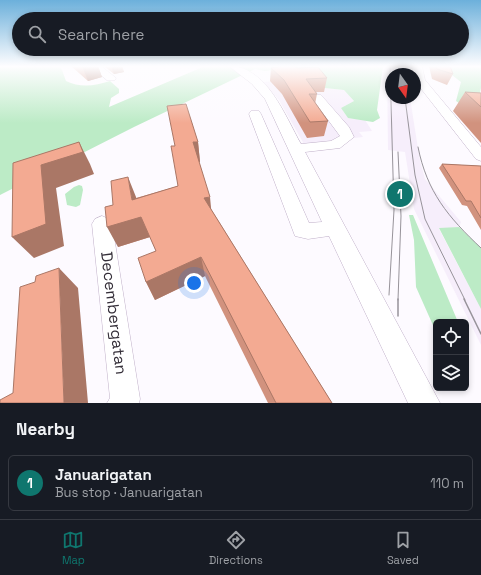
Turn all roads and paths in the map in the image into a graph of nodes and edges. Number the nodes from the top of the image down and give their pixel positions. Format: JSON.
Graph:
{"nodes":[{"id":1,"x":258,"y":85,"type":"edge"},
{"id":2,"x":423,"y":85,"type":"edge"},
{"id":3,"x":317,"y":97,"type":"edge"},
{"id":4,"x":255,"y":114,"type":"dead end"},
{"id":5,"x":295,"y":149,"type":"junction"},
{"id":6,"x":481,"y":156,"type":"edge"},
{"id":7,"x":102,"y":224,"type":"dead end"},
{"id":8,"x":335,"y":228,"type":"junction"},
{"id":9,"x":123,"y":403,"type":"edge"},
{"id":10,"x":424,"y":403,"type":"edge"}],
"edges":[{"from":1,"to":5,"type":"street"},
{"from":2,"to":6,"type":"street"},
{"from":3,"to":5,"type":"street"},
{"from":4,"to":8,"type":"street"},
{"from":5,"to":8,"type":"street"},
{"from":7,"to":9,"type":"street","name":"Decembergatan"},
{"from":8,"to":10,"type":"street"}]}
